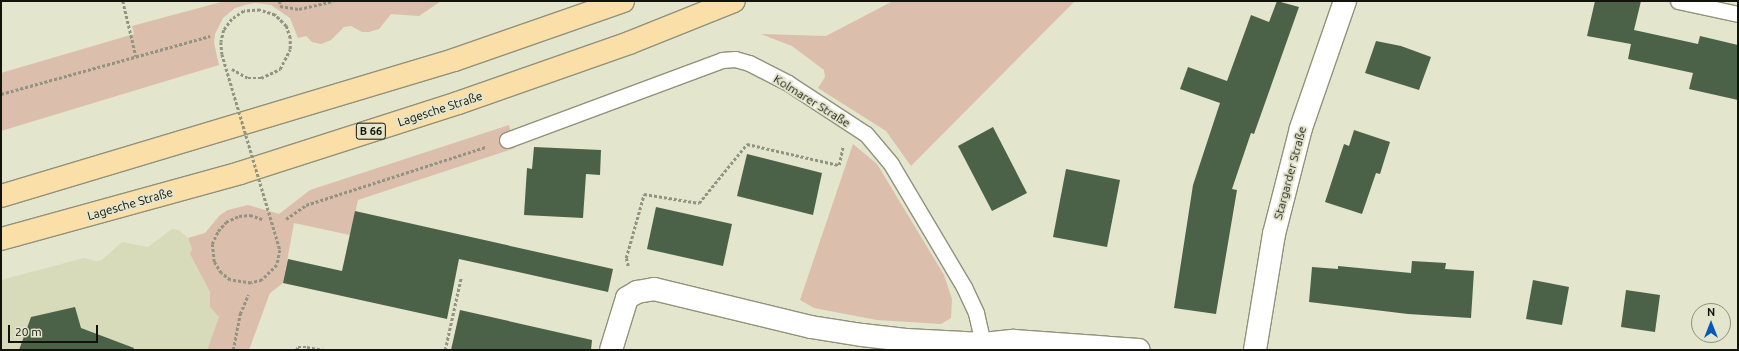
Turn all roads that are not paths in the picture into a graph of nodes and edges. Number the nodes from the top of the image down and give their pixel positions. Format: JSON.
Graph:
{"nodes":[{"id":1,"x":623,"y":1,"type":"edge"},
{"id":2,"x":734,"y":1,"type":"edge"},
{"id":3,"x":1344,"y":1,"type":"edge"},
{"id":4,"x":1678,"y":1,"type":"edge"},
{"id":5,"x":1738,"y":14,"type":"edge"},
{"id":6,"x":507,"y":140,"type":"road end"},
{"id":7,"x":1,"y":196,"type":"edge"},
{"id":8,"x":1,"y":239,"type":"edge"},
{"id":9,"x":983,"y":347,"type":"edge"},
{"id":10,"x":612,"y":350,"type":"edge"},
{"id":11,"x":1139,"y":350,"type":"edge"},
{"id":12,"x":1255,"y":350,"type":"edge"}],
"edges":[{"from":1,"to":7,"type":"main road"},
{"from":2,"to":8,"type":"main road","name":"Lagesche Straße","number":"B 66"},
{"from":3,"to":12,"type":"street","name":"Stargarder Straße"},
{"from":4,"to":5,"type":"lane"},
{"from":6,"to":9,"type":"lane","name":"Kolmarer Straße"},
{"from":9,"to":10,"type":"street"},
{"from":9,"to":11,"type":"street"}]}
